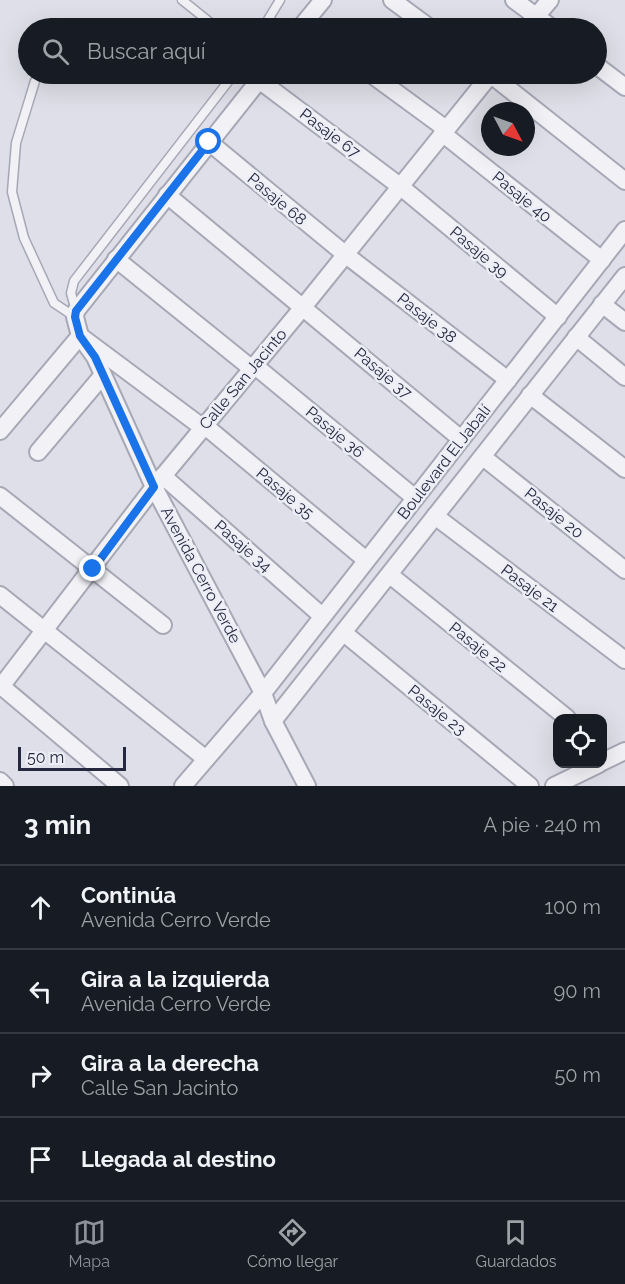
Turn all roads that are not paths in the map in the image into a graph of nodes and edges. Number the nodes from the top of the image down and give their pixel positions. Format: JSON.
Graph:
{"nodes":[{"id":1,"x":182,"y":0,"type":"edge"},
{"id":2,"x":280,"y":0,"type":"edge"},
{"id":3,"x":323,"y":0,"type":"edge"},
{"id":4,"x":392,"y":0,"type":"edge"},
{"id":5,"x":514,"y":0,"type":"edge"},
{"id":6,"x":550,"y":0,"type":"edge"},
{"id":7,"x":204,"y":18,"type":"edge"},
{"id":8,"x":268,"y":18,"type":"edge"},
{"id":9,"x":311,"y":18,"type":"edge"},
{"id":10,"x":416,"y":18,"type":"edge"},
{"id":11,"x":528,"y":18,"type":"edge"},
{"id":12,"x":534,"y":18,"type":"edge"},
{"id":13,"x":607,"y":72,"type":"edge"},
{"id":14,"x":34,"y":84,"type":"edge"},
{"id":15,"x":226,"y":84,"type":"edge"},
{"id":16,"x":256,"y":84,"type":"edge"},
{"id":17,"x":271,"y":84,"type":"edge"},
{"id":18,"x":384,"y":84,"type":"edge"},
{"id":19,"x":482,"y":84,"type":"edge"},
{"id":20,"x":503,"y":84,"type":"edge"},
{"id":21,"x":625,"y":87,"type":"edge"},
{"id":22,"x":444,"y":131,"type":"junction"},
{"id":23,"x":209,"y":142,"type":"junction"},
{"id":24,"x":625,"y":181,"type":"edge"},
{"id":25,"x":401,"y":187,"type":"junction"},
{"id":26,"x":167,"y":195,"type":"junction"},
{"id":27,"x":625,"y":230,"type":"edge"},
{"id":28,"x":346,"y":255,"type":"junction"},
{"id":29,"x":116,"y":259,"type":"junction"},
{"id":30,"x":602,"y":260,"type":"junction"},
{"id":31,"x":625,"y":276,"type":"edge"},
{"id":32,"x":602,"y":304,"type":"junction"},
{"id":33,"x":304,"y":306,"type":"junction"},
{"id":34,"x":75,"y":314,"type":"junction"},
{"id":35,"x":558,"y":317,"type":"junction"},
{"id":36,"x":625,"y":322,"type":"edge"},
{"id":37,"x":80,"y":336,"type":"junction"},
{"id":38,"x":576,"y":338,"type":"junction"},
{"id":39,"x":253,"y":367,"type":"junction"},
{"id":40,"x":104,"y":375,"type":"junction"},
{"id":41,"x":625,"y":377,"type":"edge"},
{"id":42,"x":508,"y":380,"type":"junction"},
{"id":43,"x":530,"y":395,"type":"junction"},
{"id":44,"x":203,"y":426,"type":"junction"},
{"id":45,"x":0,"y":431,"type":"edge"},
{"id":46,"x":461,"y":439,"type":"junction"},
{"id":47,"x":38,"y":452,"type":"dead end"},
{"id":48,"x":483,"y":457,"type":"junction"},
{"id":49,"x":625,"y":469,"type":"edge"},
{"id":50,"x":159,"y":481,"type":"junction"},
{"id":51,"x":0,"y":496,"type":"edge"},
{"id":52,"x":415,"y":498,"type":"junction"},
{"id":53,"x":435,"y":516,"type":"junction"},
{"id":54,"x":366,"y":560,"type":"junction"},
{"id":55,"x":93,"y":569,"type":"junction"},
{"id":56,"x":625,"y":570,"type":"edge"},
{"id":57,"x":390,"y":576,"type":"junction"},
{"id":58,"x":0,"y":595,"type":"edge"},
{"id":59,"x":322,"y":616,"type":"junction"},
{"id":60,"x":163,"y":625,"type":"dead end"},
{"id":61,"x":46,"y":630,"type":"junction"},
{"id":62,"x":344,"y":633,"type":"junction"},
{"id":63,"x":625,"y":660,"type":"edge"},
{"id":64,"x":1,"y":686,"type":"edge"},
{"id":65,"x":263,"y":693,"type":"junction"},
{"id":66,"x":562,"y":714,"type":"edge"},
{"id":67,"x":273,"y":721,"type":"junction"},
{"id":68,"x":609,"y":756,"type":"edge"},
{"id":69,"x":206,"y":759,"type":"junction"},
{"id":70,"x":0,"y":781,"type":"edge"},
{"id":71,"x":5,"y":786,"type":"edge"},
{"id":72,"x":120,"y":786,"type":"edge"},
{"id":73,"x":183,"y":786,"type":"edge"},
{"id":74,"x":307,"y":786,"type":"edge"},
{"id":75,"x":530,"y":786,"type":"edge"},
{"id":76,"x":554,"y":786,"type":"edge"}],
"edges":[{"from":1,"to":7,"type":"lane"},
{"from":2,"to":8,"type":"lane"},
{"from":3,"to":9,"type":"street"},
{"from":4,"to":10,"type":"street"},
{"from":5,"to":11,"type":"street"},
{"from":6,"to":12,"type":"street"},
{"from":13,"to":21,"type":"street"},
{"from":14,"to":34,"type":"lane"},
{"from":15,"to":34,"type":"lane"},
{"from":16,"to":23,"type":"street"},
{"from":17,"to":25,"type":"street","name":"Pasaje 67"},
{"from":18,"to":22,"type":"street","name":"Pasaje 40"},
{"from":19,"to":22,"type":"street","name":"Calle San Jacinto"},
{"from":20,"to":24,"type":"street"},
{"from":22,"to":25,"type":"street","name":"Calle San Jacinto"},
{"from":22,"to":30,"type":"street","name":"Pasaje 40"},
{"from":23,"to":26,"type":"street"},
{"from":23,"to":28,"type":"street","name":"Pasaje 68"},
{"from":25,"to":28,"type":"street","name":"Calle San Jacinto"},
{"from":25,"to":35,"type":"street","name":"Pasaje 39"},
{"from":26,"to":29,"type":"street"},
{"from":26,"to":33,"type":"street","name":"Pasaje 37"},
{"from":27,"to":30,"type":"street","name":"Boulevard El Jabalí"},
{"from":28,"to":33,"type":"street","name":"Calle San Jacinto"},
{"from":28,"to":42,"type":"street","name":"Pasaje 38"},
{"from":29,"to":34,"type":"street"},
{"from":29,"to":39,"type":"street","name":"Pasaje 36"},
{"from":30,"to":35,"type":"street","name":"Boulevard El Jabalí"},
{"from":31,"to":32,"type":"street","name":"Boulevard El Jabalí"},
{"from":32,"to":36,"type":"street"},
{"from":32,"to":38,"type":"street","name":"Boulevard El Jabalí"},
{"from":33,"to":39,"type":"street","name":"Calle San Jacinto"},
{"from":33,"to":46,"type":"street","name":"Pasaje 37"},
{"from":34,"to":37,"type":"street","name":"Avenida Cerro Verde"},
{"from":35,"to":42,"type":"street","name":"Boulevard El Jabalí"},
{"from":37,"to":40,"type":"street","name":"Avenida Cerro Verde"},
{"from":37,"to":44,"type":"street","name":"Pasaje 35"},
{"from":37,"to":45,"type":"street"},
{"from":38,"to":41,"type":"street"},
{"from":38,"to":43,"type":"street","name":"Boulevard El Jabalí"},
{"from":39,"to":44,"type":"street","name":"Calle San Jacinto"},
{"from":39,"to":52,"type":"street","name":"Pasaje 36"},
{"from":40,"to":47,"type":"street"},
{"from":40,"to":50,"type":"street","name":"Avenida Cerro Verde"},
{"from":42,"to":46,"type":"street","name":"Boulevard El Jabalí"},
{"from":43,"to":48,"type":"street","name":"Boulevard El Jabalí"},
{"from":43,"to":49,"type":"street"},
{"from":44,"to":50,"type":"street","name":"Calle San Jacinto"},
{"from":44,"to":54,"type":"street","name":"Pasaje 35"},
{"from":46,"to":52,"type":"street","name":"Boulevard El Jabalí"},
{"from":48,"to":53,"type":"street","name":"Boulevard El Jabalí"},
{"from":48,"to":56,"type":"street","name":"Pasaje 20"},
{"from":50,"to":55,"type":"street","name":"Calle San Jacinto"},
{"from":50,"to":59,"type":"street","name":"Pasaje 34"},
{"from":50,"to":65,"type":"street","name":"Avenida Cerro Verde"},
{"from":51,"to":55,"type":"street"},
{"from":52,"to":54,"type":"street","name":"Boulevard El Jabalí"},
{"from":53,"to":57,"type":"street","name":"Boulevard El Jabalí"},
{"from":53,"to":63,"type":"street","name":"Pasaje 21"},
{"from":54,"to":59,"type":"street","name":"Boulevard El Jabalí"},
{"from":55,"to":60,"type":"street"},
{"from":55,"to":61,"type":"street","name":"Calle San Jacinto"},
{"from":57,"to":62,"type":"street","name":"Boulevard El Jabalí"},
{"from":57,"to":66,"type":"street","name":"Pasaje 22"},
{"from":58,"to":61,"type":"street"},
{"from":59,"to":65,"type":"street","name":"Boulevard El Jabalí"},
{"from":61,"to":64,"type":"street","name":"Calle San Jacinto"},
{"from":61,"to":69,"type":"street"},
{"from":62,"to":67,"type":"street","name":"Boulevard El Jabalí"},
{"from":62,"to":75,"type":"street","name":"Pasaje 23"},
{"from":64,"to":72,"type":"street"},
{"from":65,"to":67,"type":"street","name":"Avenida Cerro Verde"},
{"from":65,"to":69,"type":"street","name":"Boulevard El Jabalí"},
{"from":67,"to":74,"type":"street","name":"Avenida Cerro Verde"},
{"from":68,"to":76,"type":"street"},
{"from":69,"to":73,"type":"street","name":"Boulevard El Jabalí"},
{"from":70,"to":71,"type":"street"}]}
